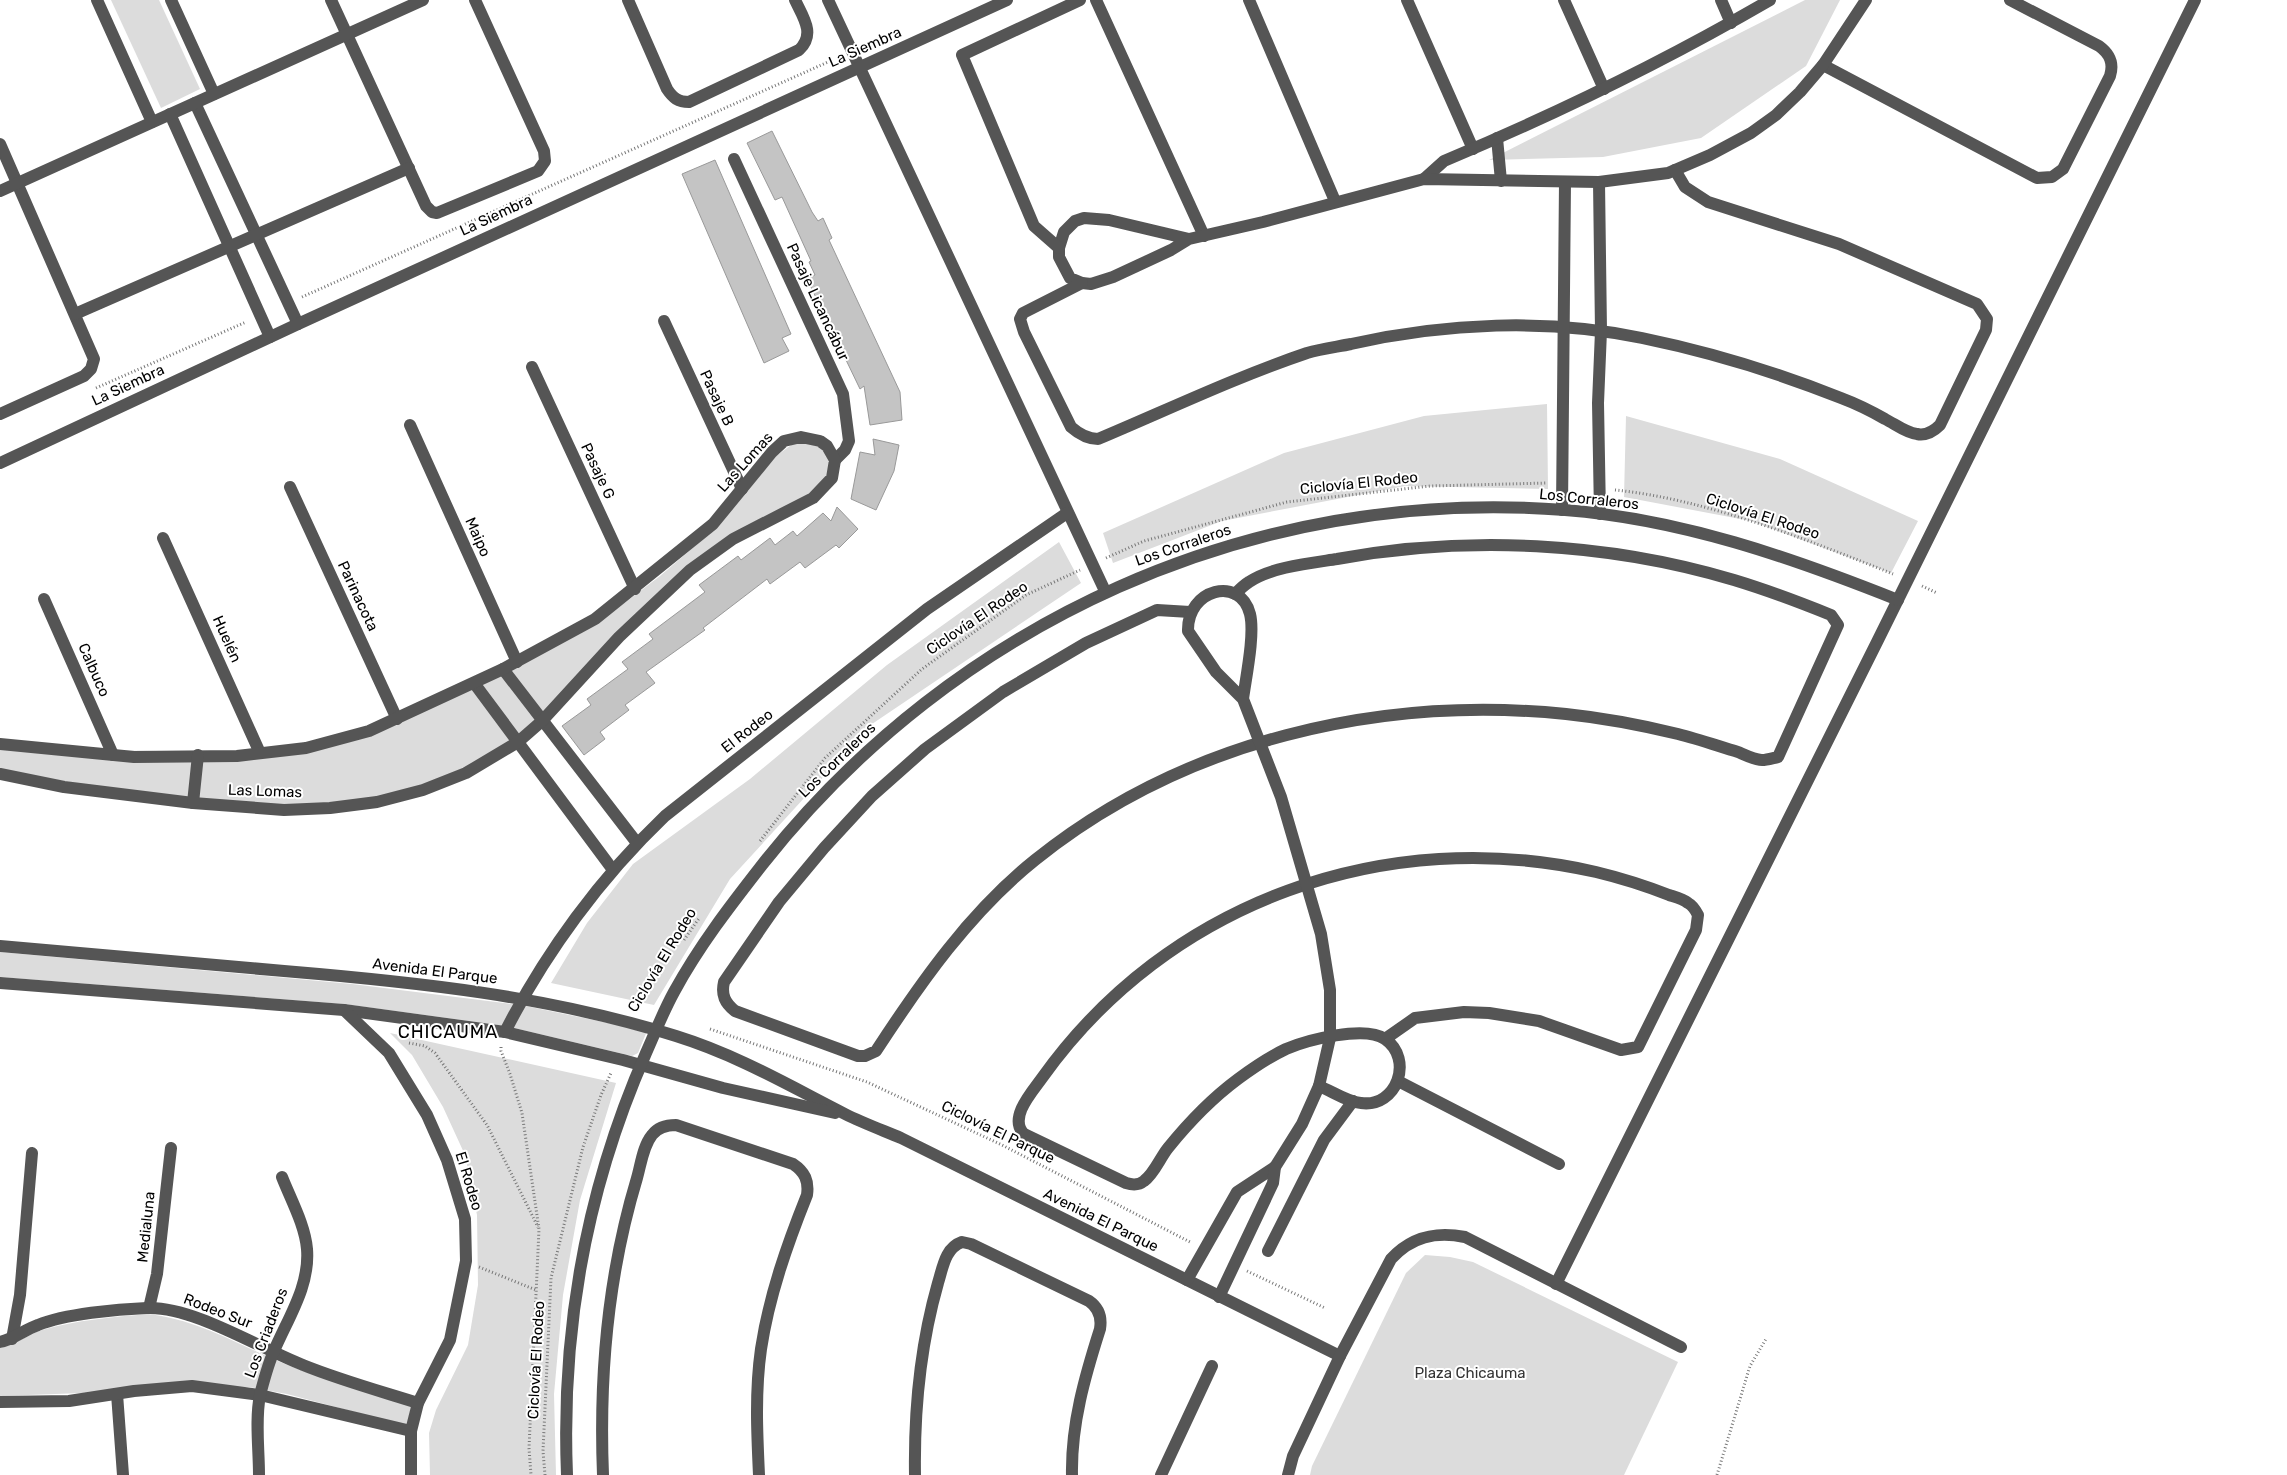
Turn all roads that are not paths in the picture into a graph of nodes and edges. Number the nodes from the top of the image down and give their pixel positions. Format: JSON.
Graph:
{"nodes":[{"id":1,"x":97,"y":0,"type":"edge"},
{"id":2,"x":171,"y":0,"type":"edge"},
{"id":3,"x":331,"y":0,"type":"edge"},
{"id":4,"x":423,"y":0,"type":"edge"},
{"id":5,"x":475,"y":0,"type":"edge"},
{"id":6,"x":628,"y":0,"type":"edge"},
{"id":7,"x":795,"y":0,"type":"edge"},
{"id":8,"x":828,"y":0,"type":"edge"},
{"id":9,"x":1007,"y":0,"type":"edge"},
{"id":10,"x":1080,"y":0,"type":"edge"},
{"id":11,"x":1096,"y":0,"type":"edge"},
{"id":12,"x":1249,"y":0,"type":"edge"},
{"id":13,"x":1407,"y":0,"type":"edge"},
{"id":14,"x":1564,"y":0,"type":"edge"},
{"id":15,"x":1721,"y":0,"type":"edge"},
{"id":16,"x":1770,"y":0,"type":"edge"},
{"id":17,"x":1866,"y":0,"type":"edge"},
{"id":18,"x":2010,"y":0,"type":"edge"},
{"id":19,"x":2195,"y":0,"type":"edge"},
{"id":20,"x":1731,"y":23,"type":"junction"},
{"id":21,"x":347,"y":34,"type":"junction"},
{"id":22,"x":1823,"y":65,"type":"junction"},
{"id":23,"x":859,"y":67,"type":"junction"},
{"id":24,"x":1604,"y":89,"type":"junction"},
{"id":25,"x":214,"y":94,"type":"junction"},
{"id":26,"x":196,"y":103,"type":"junction"},
{"id":27,"x":170,"y":114,"type":"junction"},
{"id":28,"x":152,"y":122,"type":"junction"},
{"id":29,"x":1497,"y":138,"type":"junction"},
{"id":30,"x":0,"y":144,"type":"edge"},
{"id":31,"x":1473,"y":149,"type":"junction"},
{"id":32,"x":734,"y":159,"type":"dead end"},
{"id":33,"x":409,"y":168,"type":"junction"},
{"id":34,"x":1675,"y":170,"type":"junction"},
{"id":35,"x":1424,"y":178,"type":"junction"},
{"id":36,"x":1501,"y":181,"type":"junction"},
{"id":37,"x":1565,"y":182,"type":"junction"},
{"id":38,"x":1599,"y":182,"type":"junction"},
{"id":39,"x":18,"y":183,"type":"junction"},
{"id":40,"x":0,"y":191,"type":"edge"},
{"id":41,"x":1335,"y":201,"type":"junction"},
{"id":42,"x":257,"y":236,"type":"junction"},
{"id":43,"x":1204,"y":236,"type":"junction"},
{"id":44,"x":1188,"y":239,"type":"junction"},
{"id":45,"x":230,"y":247,"type":"junction"},
{"id":46,"x":1058,"y":248,"type":"junction"},
{"id":47,"x":1082,"y":283,"type":"junction"},
{"id":48,"x":75,"y":314,"type":"junction"},
{"id":49,"x":664,"y":321,"type":"dead end"},
{"id":50,"x":298,"y":324,"type":"junction"},
{"id":51,"x":1565,"y":327,"type":"junction"},
{"id":52,"x":1601,"y":331,"type":"junction"},
{"id":53,"x":270,"y":337,"type":"junction"},
{"id":54,"x":532,"y":367,"type":"dead end"},
{"id":55,"x":0,"y":414,"type":"edge"},
{"id":56,"x":410,"y":426,"type":"dead end"},
{"id":57,"x":835,"y":460,"type":"junction"},
{"id":58,"x":0,"y":463,"type":"edge"},
{"id":59,"x":290,"y":487,"type":"dead end"},
{"id":60,"x":742,"y":489,"type":"junction"},
{"id":61,"x":1562,"y":510,"type":"junction"},
{"id":62,"x":1067,"y":513,"type":"junction"},
{"id":63,"x":1600,"y":514,"type":"junction"},
{"id":64,"x":163,"y":538,"type":"dead end"},
{"id":65,"x":676,"y":555,"type":"junction"},
{"id":66,"x":690,"y":570,"type":"junction"},
{"id":67,"x":635,"y":589,"type":"junction"},
{"id":68,"x":1105,"y":591,"type":"junction"},
{"id":69,"x":1235,"y":594,"type":"junction"},
{"id":70,"x":44,"y":598,"type":"dead end"},
{"id":71,"x":1898,"y":600,"type":"junction"},
{"id":72,"x":1190,"y":612,"type":"junction"},
{"id":73,"x":517,"y":662,"type":"junction"},
{"id":74,"x":503,"y":669,"type":"junction"},
{"id":75,"x":474,"y":683,"type":"junction"},
{"id":76,"x":1243,"y":699,"type":"junction"},
{"id":77,"x":397,"y":719,"type":"junction"},
{"id":78,"x":542,"y":721,"type":"junction"},
{"id":79,"x":518,"y":742,"type":"junction"},
{"id":80,"x":1259,"y":742,"type":"junction"},
{"id":81,"x":0,"y":744,"type":"edge"},
{"id":82,"x":260,"y":753,"type":"junction"},
{"id":83,"x":113,"y":755,"type":"junction"},
{"id":84,"x":198,"y":755,"type":"junction"},
{"id":85,"x":0,"y":774,"type":"edge"},
{"id":86,"x":193,"y":804,"type":"junction"},
{"id":87,"x":637,"y":843,"type":"junction"},
{"id":88,"x":613,"y":870,"type":"junction"},
{"id":89,"x":1306,"y":883,"type":"junction"},
{"id":90,"x":0,"y":946,"type":"edge"},
{"id":91,"x":0,"y":983,"type":"edge"},
{"id":92,"x":522,"y":998,"type":"junction"},
{"id":93,"x":344,"y":1010,"type":"junction"},
{"id":94,"x":656,"y":1030,"type":"junction"},
{"id":95,"x":505,"y":1032,"type":"junction"},
{"id":96,"x":1330,"y":1038,"type":"junction"},
{"id":97,"x":1385,"y":1039,"type":"junction"},
{"id":98,"x":640,"y":1066,"type":"junction"},
{"id":99,"x":1398,"y":1081,"type":"junction"},
{"id":100,"x":1319,"y":1086,"type":"junction"},
{"id":101,"x":1353,"y":1101,"type":"junction"},
{"id":102,"x":846,"y":1115,"type":"junction"},
{"id":103,"x":171,"y":1148,"type":"dead end"},
{"id":104,"x":32,"y":1153,"type":"dead end"},
{"id":105,"x":1559,"y":1164,"type":"dead end"},
{"id":106,"x":1275,"y":1167,"type":"junction"},
{"id":107,"x":282,"y":1177,"type":"dead end"},
{"id":108,"x":1268,"y":1251,"type":"dead end"},
{"id":109,"x":1187,"y":1280,"type":"junction"},
{"id":110,"x":1556,"y":1284,"type":"junction"},
{"id":111,"x":1220,"y":1297,"type":"junction"},
{"id":112,"x":149,"y":1308,"type":"junction"},
{"id":113,"x":6,"y":1340,"type":"edge"},
{"id":114,"x":1681,"y":1347,"type":"dead end"},
{"id":115,"x":274,"y":1352,"type":"junction"},
{"id":116,"x":1340,"y":1356,"type":"junction"},
{"id":117,"x":1212,"y":1366,"type":"dead end"},
{"id":118,"x":117,"y":1394,"type":"junction"},
{"id":119,"x":260,"y":1395,"type":"junction"},
{"id":120,"x":0,"y":1402,"type":"edge"},
{"id":121,"x":418,"y":1403,"type":"junction"},
{"id":122,"x":411,"y":1431,"type":"junction"},
{"id":123,"x":123,"y":1475,"type":"edge"},
{"id":124,"x":260,"y":1475,"type":"edge"},
{"id":125,"x":411,"y":1475,"type":"edge"},
{"id":126,"x":567,"y":1475,"type":"edge"},
{"id":127,"x":603,"y":1475,"type":"edge"},
{"id":128,"x":759,"y":1475,"type":"edge"},
{"id":129,"x":916,"y":1475,"type":"edge"},
{"id":130,"x":1072,"y":1475,"type":"edge"},
{"id":131,"x":1161,"y":1475,"type":"edge"},
{"id":132,"x":1288,"y":1475,"type":"edge"}],
"edges":[{"from":1,"to":28,"type":"street"},
{"from":2,"to":25,"type":"street"},
{"from":3,"to":21,"type":"street"},
{"from":4,"to":21,"type":"street"},
{"from":5,"to":33,"type":"street"},
{"from":6,"to":7,"type":"street"},
{"from":8,"to":23,"type":"street"},
{"from":9,"to":23,"type":"street","name":"La Siembra"},
{"from":10,"to":46,"type":"street"},
{"from":11,"to":43,"type":"street"},
{"from":12,"to":41,"type":"street"},
{"from":13,"to":31,"type":"street"},
{"from":14,"to":24,"type":"street"},
{"from":15,"to":20,"type":"street"},
{"from":16,"to":20,"type":"street"},
{"from":17,"to":22,"type":"street"},
{"from":18,"to":22,"type":"street"},
{"from":19,"to":71,"type":"street"},
{"from":20,"to":24,"type":"street"},
{"from":21,"to":25,"type":"street"},
{"from":21,"to":33,"type":"street"},
{"from":22,"to":34,"type":"street"},
{"from":23,"to":50,"type":"street","name":"La Siembra"},
{"from":23,"to":62,"type":"street"},
{"from":24,"to":29,"type":"street"},
{"from":25,"to":26,"type":"street"},
{"from":26,"to":27,"type":"street"},
{"from":26,"to":42,"type":"street"},
{"from":27,"to":28,"type":"street"},
{"from":27,"to":45,"type":"street"},
{"from":28,"to":39,"type":"street"},
{"from":29,"to":31,"type":"street"},
{"from":29,"to":36,"type":"street"},
{"from":30,"to":39,"type":"street"},
{"from":31,"to":35,"type":"street"},
{"from":32,"to":57,"type":"street","name":"Pasaje Licancábur"},
{"from":33,"to":42,"type":"street"},
{"from":34,"to":38,"type":"street"},
{"from":34,"to":52,"type":"street"},
{"from":35,"to":36,"type":"street"},
{"from":35,"to":41,"type":"street"},
{"from":36,"to":37,"type":"street"},
{"from":37,"to":38,"type":"street"},
{"from":37,"to":51,"type":"street"},
{"from":38,"to":52,"type":"street"},
{"from":39,"to":40,"type":"street"},
{"from":39,"to":48,"type":"street"},
{"from":41,"to":43,"type":"street"},
{"from":42,"to":45,"type":"street"},
{"from":42,"to":50,"type":"street"},
{"from":43,"to":44,"type":"street"},
{"from":44,"to":46,"type":"street"},
{"from":44,"to":47,"type":"street"},
{"from":45,"to":48,"type":"street"},
{"from":45,"to":53,"type":"street"},
{"from":46,"to":47,"type":"street"},
{"from":47,"to":51,"type":"street"},
{"from":48,"to":55,"type":"street"},
{"from":49,"to":60,"type":"street","name":"Pasaje B"},
{"from":50,"to":53,"type":"street","name":"La Siembra"},
{"from":51,"to":52,"type":"street"},
{"from":51,"to":61,"type":"street"},
{"from":52,"to":63,"type":"street"},
{"from":53,"to":58,"type":"street","name":"La Siembra"},
{"from":54,"to":67,"type":"street","name":"Pasaje G"},
{"from":56,"to":73,"type":"street","name":"Maipo"},
{"from":57,"to":60,"type":"street","name":"Las Lomas"},
{"from":57,"to":66,"type":"street","name":"Las Lomas"},
{"from":59,"to":77,"type":"street","name":"Parinacota"},
{"from":60,"to":65,"type":"street","name":"Las Lomas"},
{"from":61,"to":63,"type":"street","name":"Los Corraleros"},
{"from":61,"to":68,"type":"street","name":"Los Corraleros"},
{"from":62,"to":68,"type":"street"},
{"from":62,"to":87,"type":"street","name":"El Rodeo"},
{"from":63,"to":71,"type":"street","name":"Los Corraleros"},
{"from":64,"to":82,"type":"street","name":"Huelén"},
{"from":65,"to":66,"type":"street"},
{"from":65,"to":67,"type":"street","name":"Las Lomas"},
{"from":66,"to":78,"type":"street","name":"Las Lomas"},
{"from":67,"to":73,"type":"street","name":"Las Lomas"},
{"from":68,"to":94,"type":"street","name":"Los Corraleros"},
{"from":69,"to":72,"type":"street"},
{"from":69,"to":76,"type":"street"},
{"from":69,"to":80,"type":"street"},
{"from":70,"to":83,"type":"street","name":"Calbuco"},
{"from":71,"to":110,"type":"street"},
{"from":72,"to":76,"type":"street"},
{"from":72,"to":80,"type":"street"},
{"from":73,"to":74,"type":"street","name":"Las Lomas"},
{"from":74,"to":75,"type":"street","name":"Las Lomas"},
{"from":74,"to":78,"type":"street"},
{"from":75,"to":77,"type":"street","name":"Las Lomas"},
{"from":75,"to":79,"type":"street"},
{"from":76,"to":80,"type":"street"},
{"from":77,"to":82,"type":"street","name":"Las Lomas"},
{"from":78,"to":79,"type":"street","name":"Las Lomas"},
{"from":78,"to":87,"type":"street"},
{"from":79,"to":86,"type":"street","name":"Las Lomas"},
{"from":79,"to":88,"type":"street"},
{"from":80,"to":89,"type":"street"},
{"from":81,"to":83,"type":"street","name":"Las Lomas"},
{"from":82,"to":84,"type":"street","name":"Las Lomas"},
{"from":83,"to":84,"type":"street","name":"Las Lomas"},
{"from":84,"to":86,"type":"street"},
{"from":85,"to":86,"type":"street","name":"Las Lomas"},
{"from":87,"to":88,"type":"street","name":"El Rodeo"},
{"from":88,"to":92,"type":"street","name":"El Rodeo"},
{"from":89,"to":96,"type":"street"},
{"from":89,"to":96,"type":"street"},
{"from":89,"to":97,"type":"street"},
{"from":90,"to":92,"type":"street","name":"Avenida El Parque"},
{"from":91,"to":93,"type":"street","name":"Avenida El Parque"},
{"from":92,"to":94,"type":"street","name":"Avenida El Parque"},
{"from":92,"to":95,"type":"street","name":"El Rodeo"},
{"from":93,"to":95,"type":"street","name":"Avenida El Parque"},
{"from":93,"to":121,"type":"street","name":"El Rodeo"},
{"from":94,"to":98,"type":"street"},
{"from":94,"to":102,"type":"street","name":"Avenida El Parque"},
{"from":95,"to":98,"type":"street","name":"Avenida El Parque"},
{"from":96,"to":97,"type":"street"},
{"from":96,"to":100,"type":"street"},
{"from":97,"to":99,"type":"street"},
{"from":98,"to":102,"type":"street","name":"Avenida El Parque"},
{"from":98,"to":126,"type":"street"},
{"from":99,"to":101,"type":"street"},
{"from":99,"to":105,"type":"street"},
{"from":100,"to":101,"type":"street"},
{"from":100,"to":106,"type":"street"},
{"from":101,"to":108,"type":"street"},
{"from":102,"to":109,"type":"street","name":"Avenida El Parque"},
{"from":103,"to":112,"type":"street","name":"Medialuna"},
{"from":104,"to":113,"type":"street"},
{"from":106,"to":109,"type":"street"},
{"from":106,"to":111,"type":"street"},
{"from":107,"to":115,"type":"street","name":"Los Criaderos"},
{"from":109,"to":111,"type":"street","name":"Avenida El Parque"},
{"from":110,"to":114,"type":"street"},
{"from":110,"to":116,"type":"street"},
{"from":111,"to":116,"type":"street","name":"Avenida El Parque"},
{"from":112,"to":113,"type":"street","name":"Rodeo Sur"},
{"from":112,"to":115,"type":"street","name":"Rodeo Sur"},
{"from":115,"to":119,"type":"street","name":"Los Criaderos"},
{"from":115,"to":121,"type":"street","name":"Rodeo Sur"},
{"from":116,"to":132,"type":"street"},
{"from":117,"to":131,"type":"street"},
{"from":118,"to":119,"type":"street"},
{"from":118,"to":120,"type":"street"},
{"from":118,"to":123,"type":"street"},
{"from":119,"to":122,"type":"street"},
{"from":119,"to":124,"type":"street","name":"Los Criaderos"},
{"from":121,"to":122,"type":"street","name":"El Rodeo"},
{"from":122,"to":125,"type":"street","name":"El Rodeo"},
{"from":127,"to":128,"type":"street"},
{"from":129,"to":130,"type":"street"}]}
